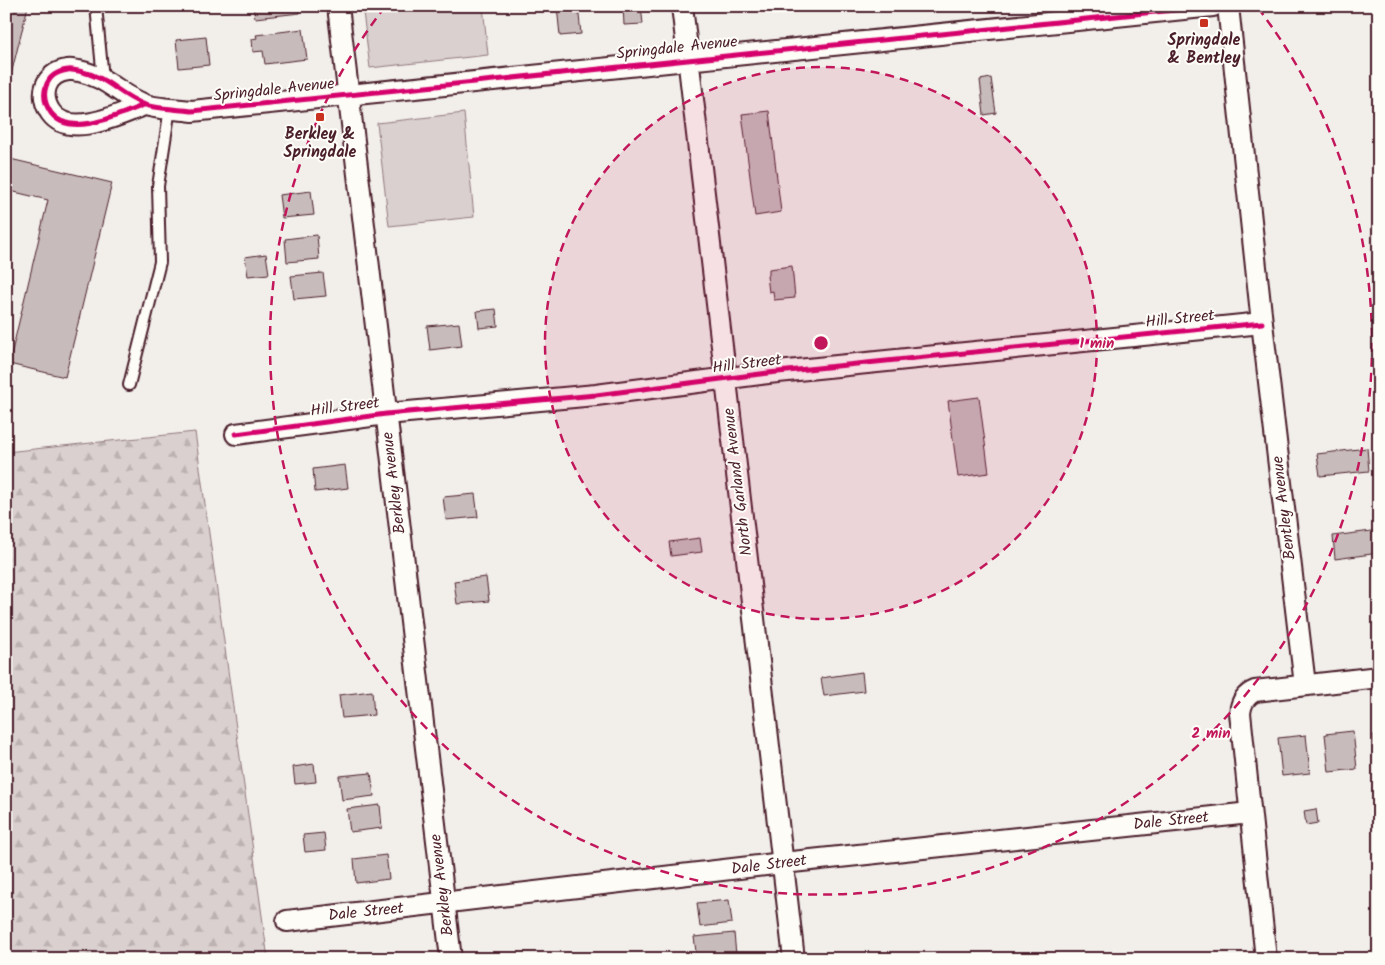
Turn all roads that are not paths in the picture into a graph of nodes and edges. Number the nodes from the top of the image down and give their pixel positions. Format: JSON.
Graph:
{"nodes":[{"id":1,"x":96,"y":6,"type":"edge"},
{"id":2,"x":338,"y":6,"type":"edge"},
{"id":3,"x":682,"y":6,"type":"edge"},
{"id":4,"x":1213,"y":6,"type":"edge"},
{"id":5,"x":1228,"y":6,"type":"edge"},
{"id":6,"x":688,"y":59,"type":"junction"},
{"id":7,"x":103,"y":79,"type":"junction"},
{"id":8,"x":349,"y":95,"type":"junction"},
{"id":9,"x":144,"y":105,"type":"junction"},
{"id":10,"x":170,"y":108,"type":"junction"},
{"id":11,"x":1262,"y":323,"type":"junction"},
{"id":12,"x":726,"y":379,"type":"junction"},
{"id":13,"x":129,"y":384,"type":"dead end"},
{"id":14,"x":386,"y":414,"type":"junction"},
{"id":15,"x":236,"y":434,"type":"dead end"},
{"id":16,"x":1379,"y":677,"type":"edge"},
{"id":17,"x":1305,"y":685,"type":"junction"},
{"id":18,"x":1250,"y":812,"type":"junction"},
{"id":19,"x":783,"y":863,"type":"junction"},
{"id":20,"x":444,"y":903,"type":"junction"},
{"id":21,"x":287,"y":921,"type":"dead end"},
{"id":22,"x":451,"y":959,"type":"edge"},
{"id":23,"x":794,"y":959,"type":"edge"},
{"id":24,"x":1266,"y":959,"type":"edge"}],
"edges":[{"from":1,"to":7,"type":"lane"},
{"from":2,"to":8,"type":"street","name":"Berkley Avenue"},
{"from":3,"to":6,"type":"street","name":"North Garland Avenue"},
{"from":4,"to":6,"type":"street","name":"Springdale Avenue"},
{"from":5,"to":11,"type":"street","name":"Bentley Avenue"},
{"from":6,"to":8,"type":"street","name":"Springdale Avenue"},
{"from":6,"to":12,"type":"street","name":"North Garland Avenue"},
{"from":7,"to":9,"type":"street","name":"Springdale Avenue"},
{"from":7,"to":9,"type":"street","name":"Springdale Avenue"},
{"from":8,"to":10,"type":"street","name":"Springdale Avenue"},
{"from":8,"to":14,"type":"street","name":"Berkley Avenue"},
{"from":9,"to":10,"type":"street","name":"Springdale Avenue"},
{"from":10,"to":13,"type":"lane"},
{"from":11,"to":12,"type":"street","name":"Hill Street"},
{"from":11,"to":17,"type":"street","name":"Bentley Avenue"},
{"from":12,"to":14,"type":"street","name":"Hill Street"},
{"from":12,"to":19,"type":"street","name":"North Garland Avenue"},
{"from":14,"to":15,"type":"street","name":"Hill Street"},
{"from":14,"to":20,"type":"street","name":"Berkley Avenue"},
{"from":16,"to":17,"type":"street"},
{"from":17,"to":18,"type":"street"},
{"from":18,"to":19,"type":"street","name":"Dale Street"},
{"from":18,"to":24,"type":"street"},
{"from":19,"to":20,"type":"street","name":"Dale Street"},
{"from":19,"to":23,"type":"street","name":"North Garland Avenue"},
{"from":20,"to":21,"type":"street","name":"Dale Street"},
{"from":20,"to":22,"type":"street","name":"Berkley Avenue"}]}
